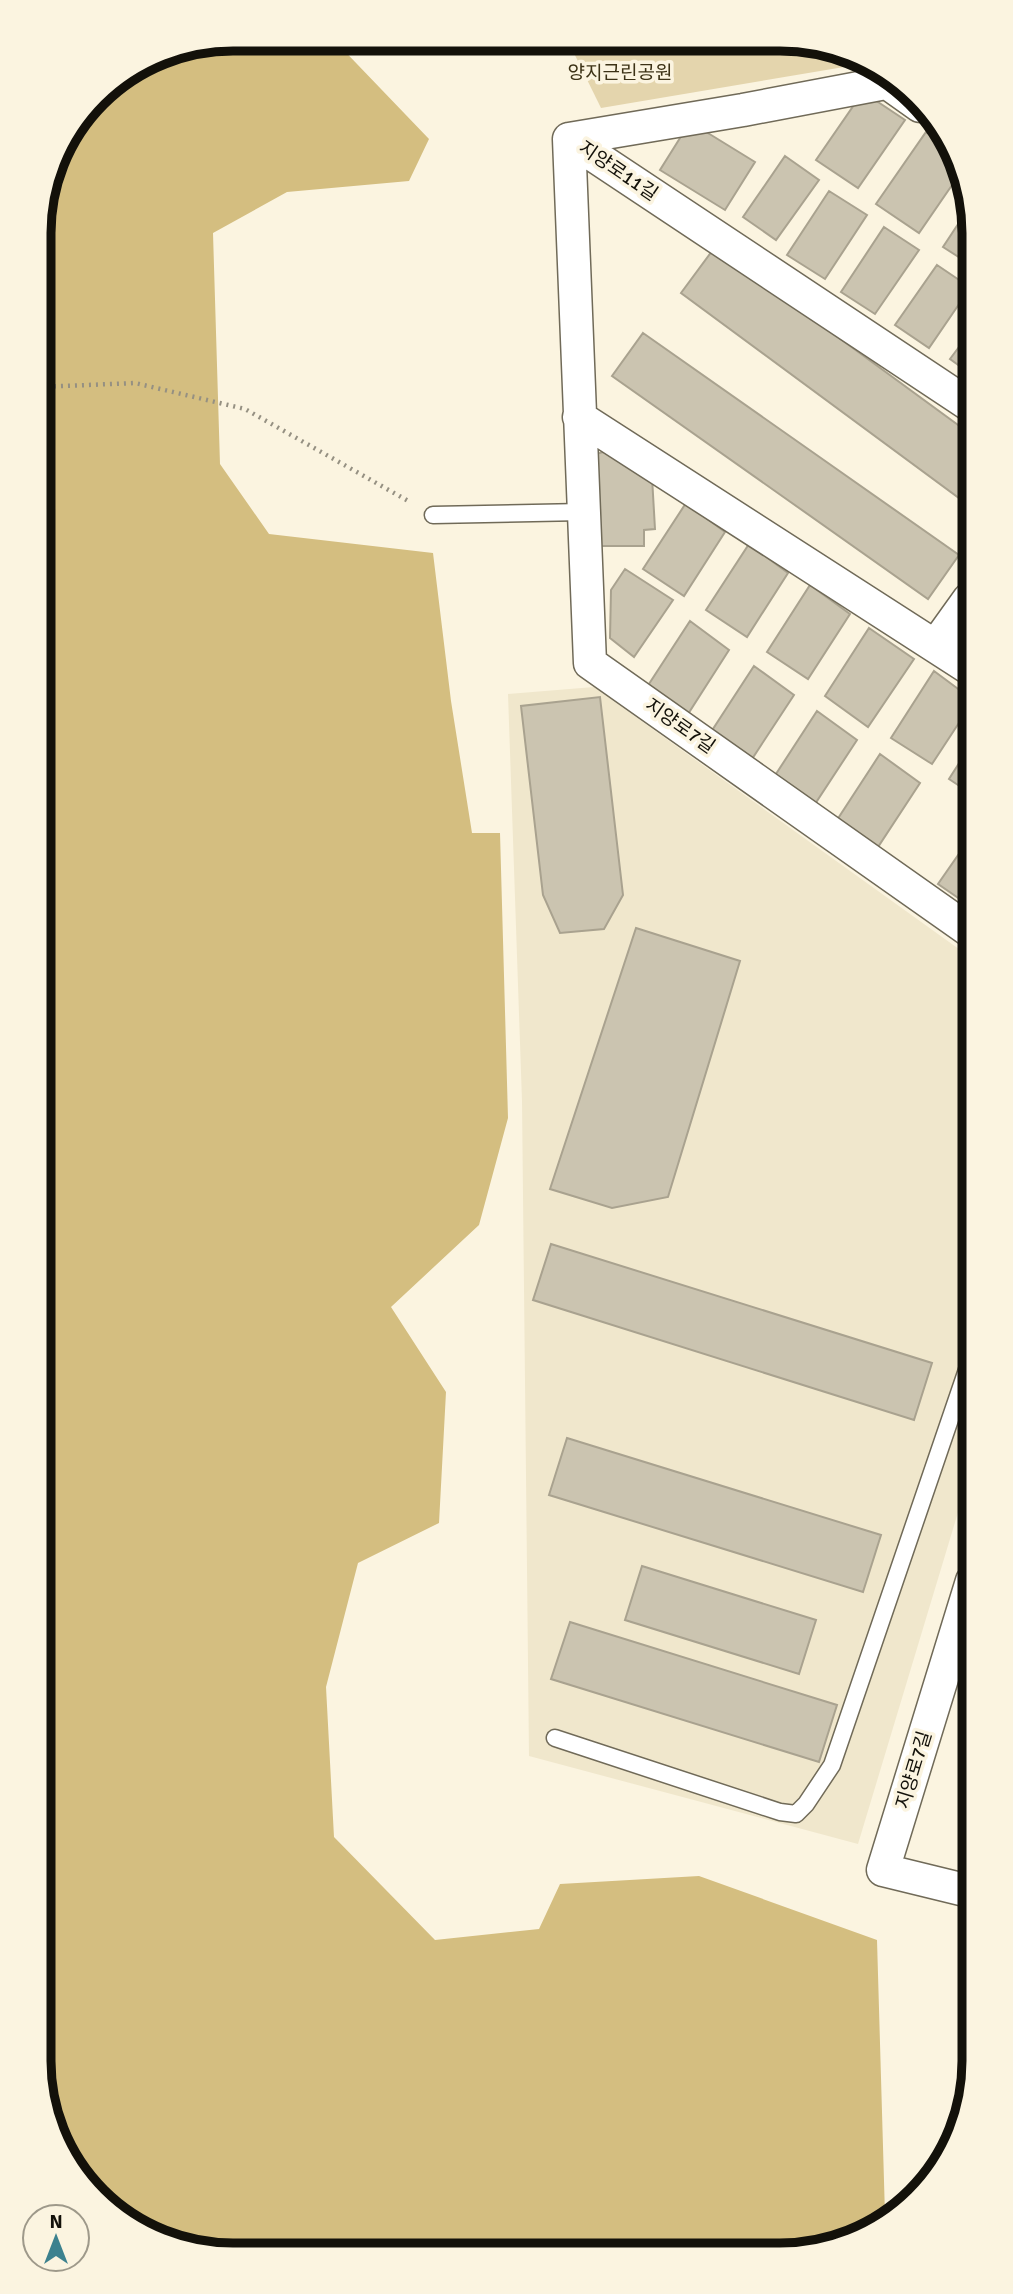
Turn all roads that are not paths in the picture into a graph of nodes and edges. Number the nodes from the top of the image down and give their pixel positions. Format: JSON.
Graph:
{"nodes":[{"id":1,"x":885,"y":84,"type":"edge"},
{"id":2,"x":569,"y":139,"type":"junction"},
{"id":3,"x":962,"y":400,"type":"edge"},
{"id":4,"x":579,"y":417,"type":"junction"},
{"id":5,"x":583,"y":512,"type":"junction"},
{"id":6,"x":433,"y":515,"type":"road end"},
{"id":7,"x":962,"y":609,"type":"edge"},
{"id":8,"x":936,"y":645,"type":"junction"},
{"id":9,"x":962,"y":663,"type":"edge"},
{"id":10,"x":962,"y":925,"type":"edge"},
{"id":11,"x":962,"y":1384,"type":"edge"},
{"id":12,"x":962,"y":1613,"type":"edge"},
{"id":13,"x":555,"y":1738,"type":"dead end"},
{"id":14,"x":962,"y":1889,"type":"edge"}],
"edges":[{"from":1,"to":2,"type":"street","name":"지양로11길"},
{"from":2,"to":3,"type":"street","name":"지양로11길"},
{"from":2,"to":4,"type":"street","name":"지양로7길"},
{"from":4,"to":5,"type":"street","name":"지양로7길"},
{"from":4,"to":8,"type":"street"},
{"from":5,"to":6,"type":"lane"},
{"from":5,"to":10,"type":"street","name":"지양로7길"},
{"from":7,"to":8,"type":"street"},
{"from":8,"to":9,"type":"street"},
{"from":11,"to":13,"type":"lane"},
{"from":12,"to":14,"type":"street","name":"지양로7길"}]}
